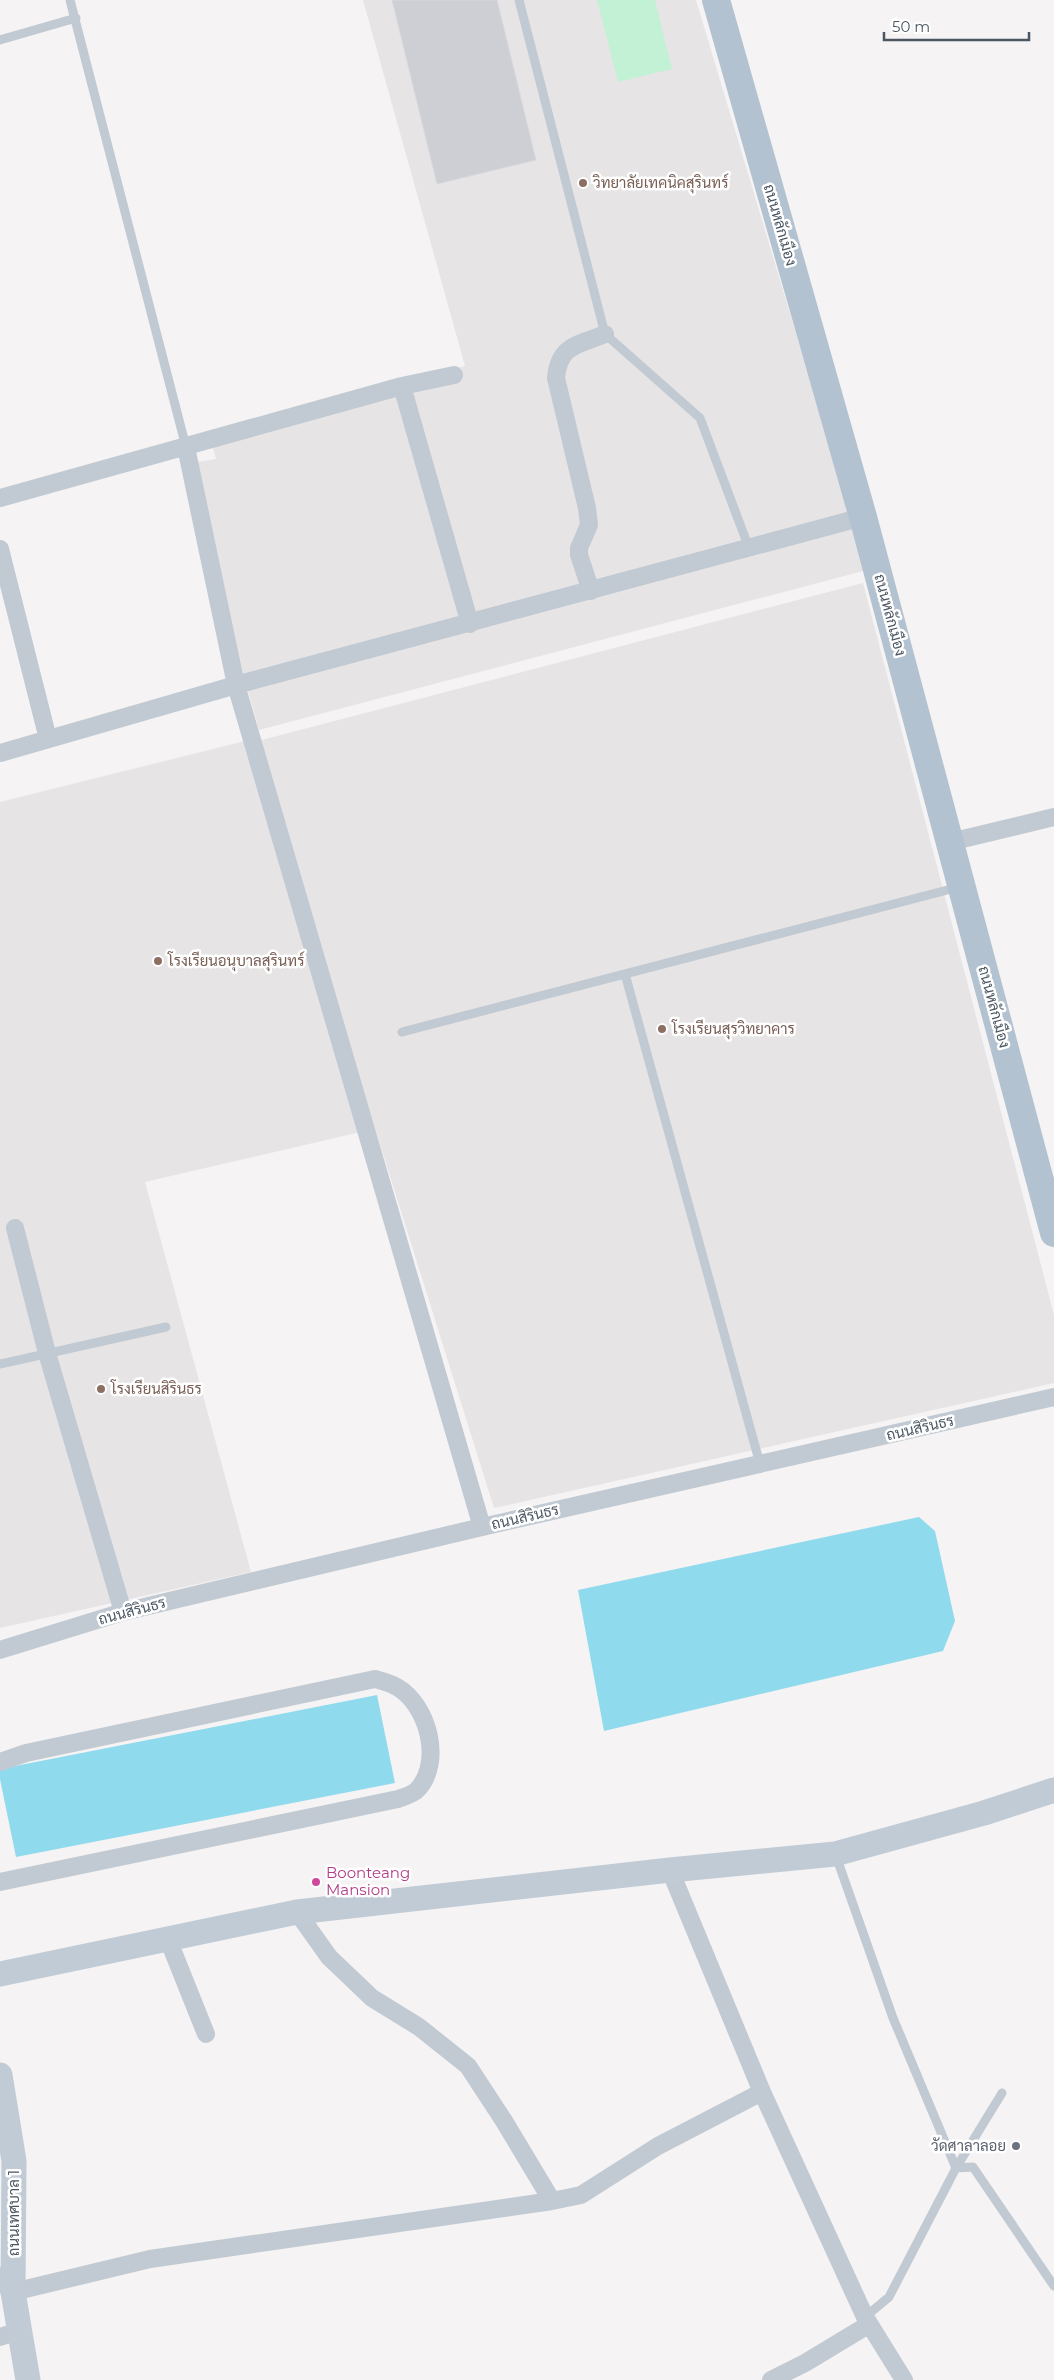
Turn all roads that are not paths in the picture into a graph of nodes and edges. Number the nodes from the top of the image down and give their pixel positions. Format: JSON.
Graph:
{"nodes":[{"id":1,"x":70,"y":0,"type":"edge"},
{"id":2,"x":519,"y":0,"type":"edge"},
{"id":3,"x":716,"y":0,"type":"edge"},
{"id":4,"x":76,"y":18,"type":"junction"},
{"id":5,"x":0,"y":40,"type":"edge"},
{"id":6,"x":605,"y":334,"type":"junction"},
{"id":7,"x":454,"y":375,"type":"dead end"},
{"id":8,"x":402,"y":386,"type":"junction"},
{"id":9,"x":186,"y":447,"type":"junction"},
{"id":10,"x":0,"y":498,"type":"edge"},
{"id":11,"x":863,"y":516,"type":"junction"},
{"id":12,"x":0,"y":548,"type":"edge"},
{"id":13,"x":749,"y":548,"type":"junction"},
{"id":14,"x":590,"y":591,"type":"junction"},
{"id":15,"x":470,"y":624,"type":"junction"},
{"id":16,"x":236,"y":685,"type":"junction"},
{"id":17,"x":48,"y":739,"type":"junction"},
{"id":18,"x":0,"y":753,"type":"edge"},
{"id":19,"x":1054,"y":817,"type":"edge"},
{"id":20,"x":950,"y":842,"type":"junction"},
{"id":21,"x":962,"y":887,"type":"junction"},
{"id":22,"x":625,"y":974,"type":"junction"},
{"id":23,"x":402,"y":1032,"type":"dead end"},
{"id":24,"x":15,"y":1228,"type":"dead end"},
{"id":25,"x":1054,"y":1233,"type":"edge"},
{"id":26,"x":166,"y":1327,"type":"dead end"},
{"id":27,"x":47,"y":1353,"type":"junction"},
{"id":28,"x":0,"y":1364,"type":"edge"},
{"id":29,"x":1054,"y":1397,"type":"edge"},
{"id":30,"x":760,"y":1464,"type":"junction"},
{"id":31,"x":482,"y":1527,"type":"junction"},
{"id":32,"x":123,"y":1612,"type":"junction"},
{"id":33,"x":0,"y":1650,"type":"edge"},
{"id":34,"x":0,"y":1762,"type":"edge"},
{"id":35,"x":1054,"y":1790,"type":"edge"},
{"id":36,"x":835,"y":1854,"type":"junction"},
{"id":37,"x":670,"y":1870,"type":"junction"},
{"id":38,"x":0,"y":1882,"type":"edge"},
{"id":39,"x":296,"y":1912,"type":"junction"},
{"id":40,"x":168,"y":1939,"type":"junction"},
{"id":41,"x":0,"y":1974,"type":"edge"},
{"id":42,"x":206,"y":2034,"type":"dead end"},
{"id":43,"x":0,"y":2075,"type":"edge"},
{"id":44,"x":762,"y":2092,"type":"junction"},
{"id":45,"x":1002,"y":2093,"type":"dead end"},
{"id":46,"x":956,"y":2168,"type":"junction"},
{"id":47,"x":552,"y":2201,"type":"junction"},
{"id":48,"x":0,"y":2250,"type":"edge"},
{"id":49,"x":1054,"y":2286,"type":"edge"},
{"id":50,"x":13,"y":2292,"type":"junction"},
{"id":51,"x":866,"y":2321,"type":"junction"},
{"id":52,"x":10,"y":2334,"type":"edge"},
{"id":53,"x":28,"y":2380,"type":"edge"},
{"id":54,"x":770,"y":2380,"type":"edge"},
{"id":55,"x":904,"y":2380,"type":"edge"}],
"edges":[{"from":1,"to":4,"type":"lane"},
{"from":2,"to":6,"type":"lane"},
{"from":3,"to":11,"type":"main road","name":"ถนนหลักเมือง"},
{"from":4,"to":5,"type":"lane"},
{"from":4,"to":9,"type":"lane"},
{"from":6,"to":13,"type":"lane"},
{"from":6,"to":14,"type":"street"},
{"from":7,"to":8,"type":"street"},
{"from":8,"to":9,"type":"street"},
{"from":8,"to":15,"type":"street"},
{"from":9,"to":10,"type":"street"},
{"from":9,"to":16,"type":"street"},
{"from":11,"to":13,"type":"street"},
{"from":11,"to":20,"type":"main road","name":"ถนนหลักเมือง"},
{"from":12,"to":17,"type":"street"},
{"from":13,"to":14,"type":"street"},
{"from":14,"to":15,"type":"street"},
{"from":15,"to":16,"type":"street"},
{"from":16,"to":17,"type":"street"},
{"from":16,"to":31,"type":"street"},
{"from":17,"to":18,"type":"street"},
{"from":19,"to":20,"type":"street"},
{"from":20,"to":21,"type":"main road","name":"ถนนหลักเมือง"},
{"from":21,"to":22,"type":"lane"},
{"from":21,"to":25,"type":"main road","name":"ถนนหลักเมือง"},
{"from":22,"to":23,"type":"lane"},
{"from":22,"to":30,"type":"lane"},
{"from":24,"to":27,"type":"street"},
{"from":26,"to":27,"type":"lane"},
{"from":27,"to":28,"type":"lane"},
{"from":27,"to":32,"type":"street"},
{"from":29,"to":30,"type":"street","name":"ถนนสิรินธร"},
{"from":30,"to":31,"type":"street","name":"ถนนสิรินธร"},
{"from":31,"to":32,"type":"street","name":"ถนนสิรินธร"},
{"from":32,"to":33,"type":"street","name":"ถนนสิรินธร"},
{"from":34,"to":38,"type":"street"},
{"from":35,"to":36,"type":"street"},
{"from":36,"to":37,"type":"street"},
{"from":36,"to":46,"type":"lane"},
{"from":37,"to":39,"type":"street"},
{"from":37,"to":44,"type":"street"},
{"from":39,"to":40,"type":"street"},
{"from":39,"to":47,"type":"street"},
{"from":40,"to":41,"type":"street"},
{"from":40,"to":42,"type":"street"},
{"from":43,"to":50,"type":"street","name":"ถนนเทศบาล 1"},
{"from":44,"to":47,"type":"street"},
{"from":44,"to":51,"type":"street"},
{"from":45,"to":46,"type":"lane"},
{"from":46,"to":49,"type":"lane"},
{"from":46,"to":51,"type":"lane"},
{"from":47,"to":50,"type":"street"},
{"from":48,"to":50,"type":"street","name":"ถนนเทศบาล 1"},
{"from":50,"to":52,"type":"street","name":"ถนนเทศบาล 1"},
{"from":51,"to":54,"type":"street"},
{"from":51,"to":55,"type":"street"},
{"from":52,"to":53,"type":"street","name":"ถนนเทศบาล 1"}]}
